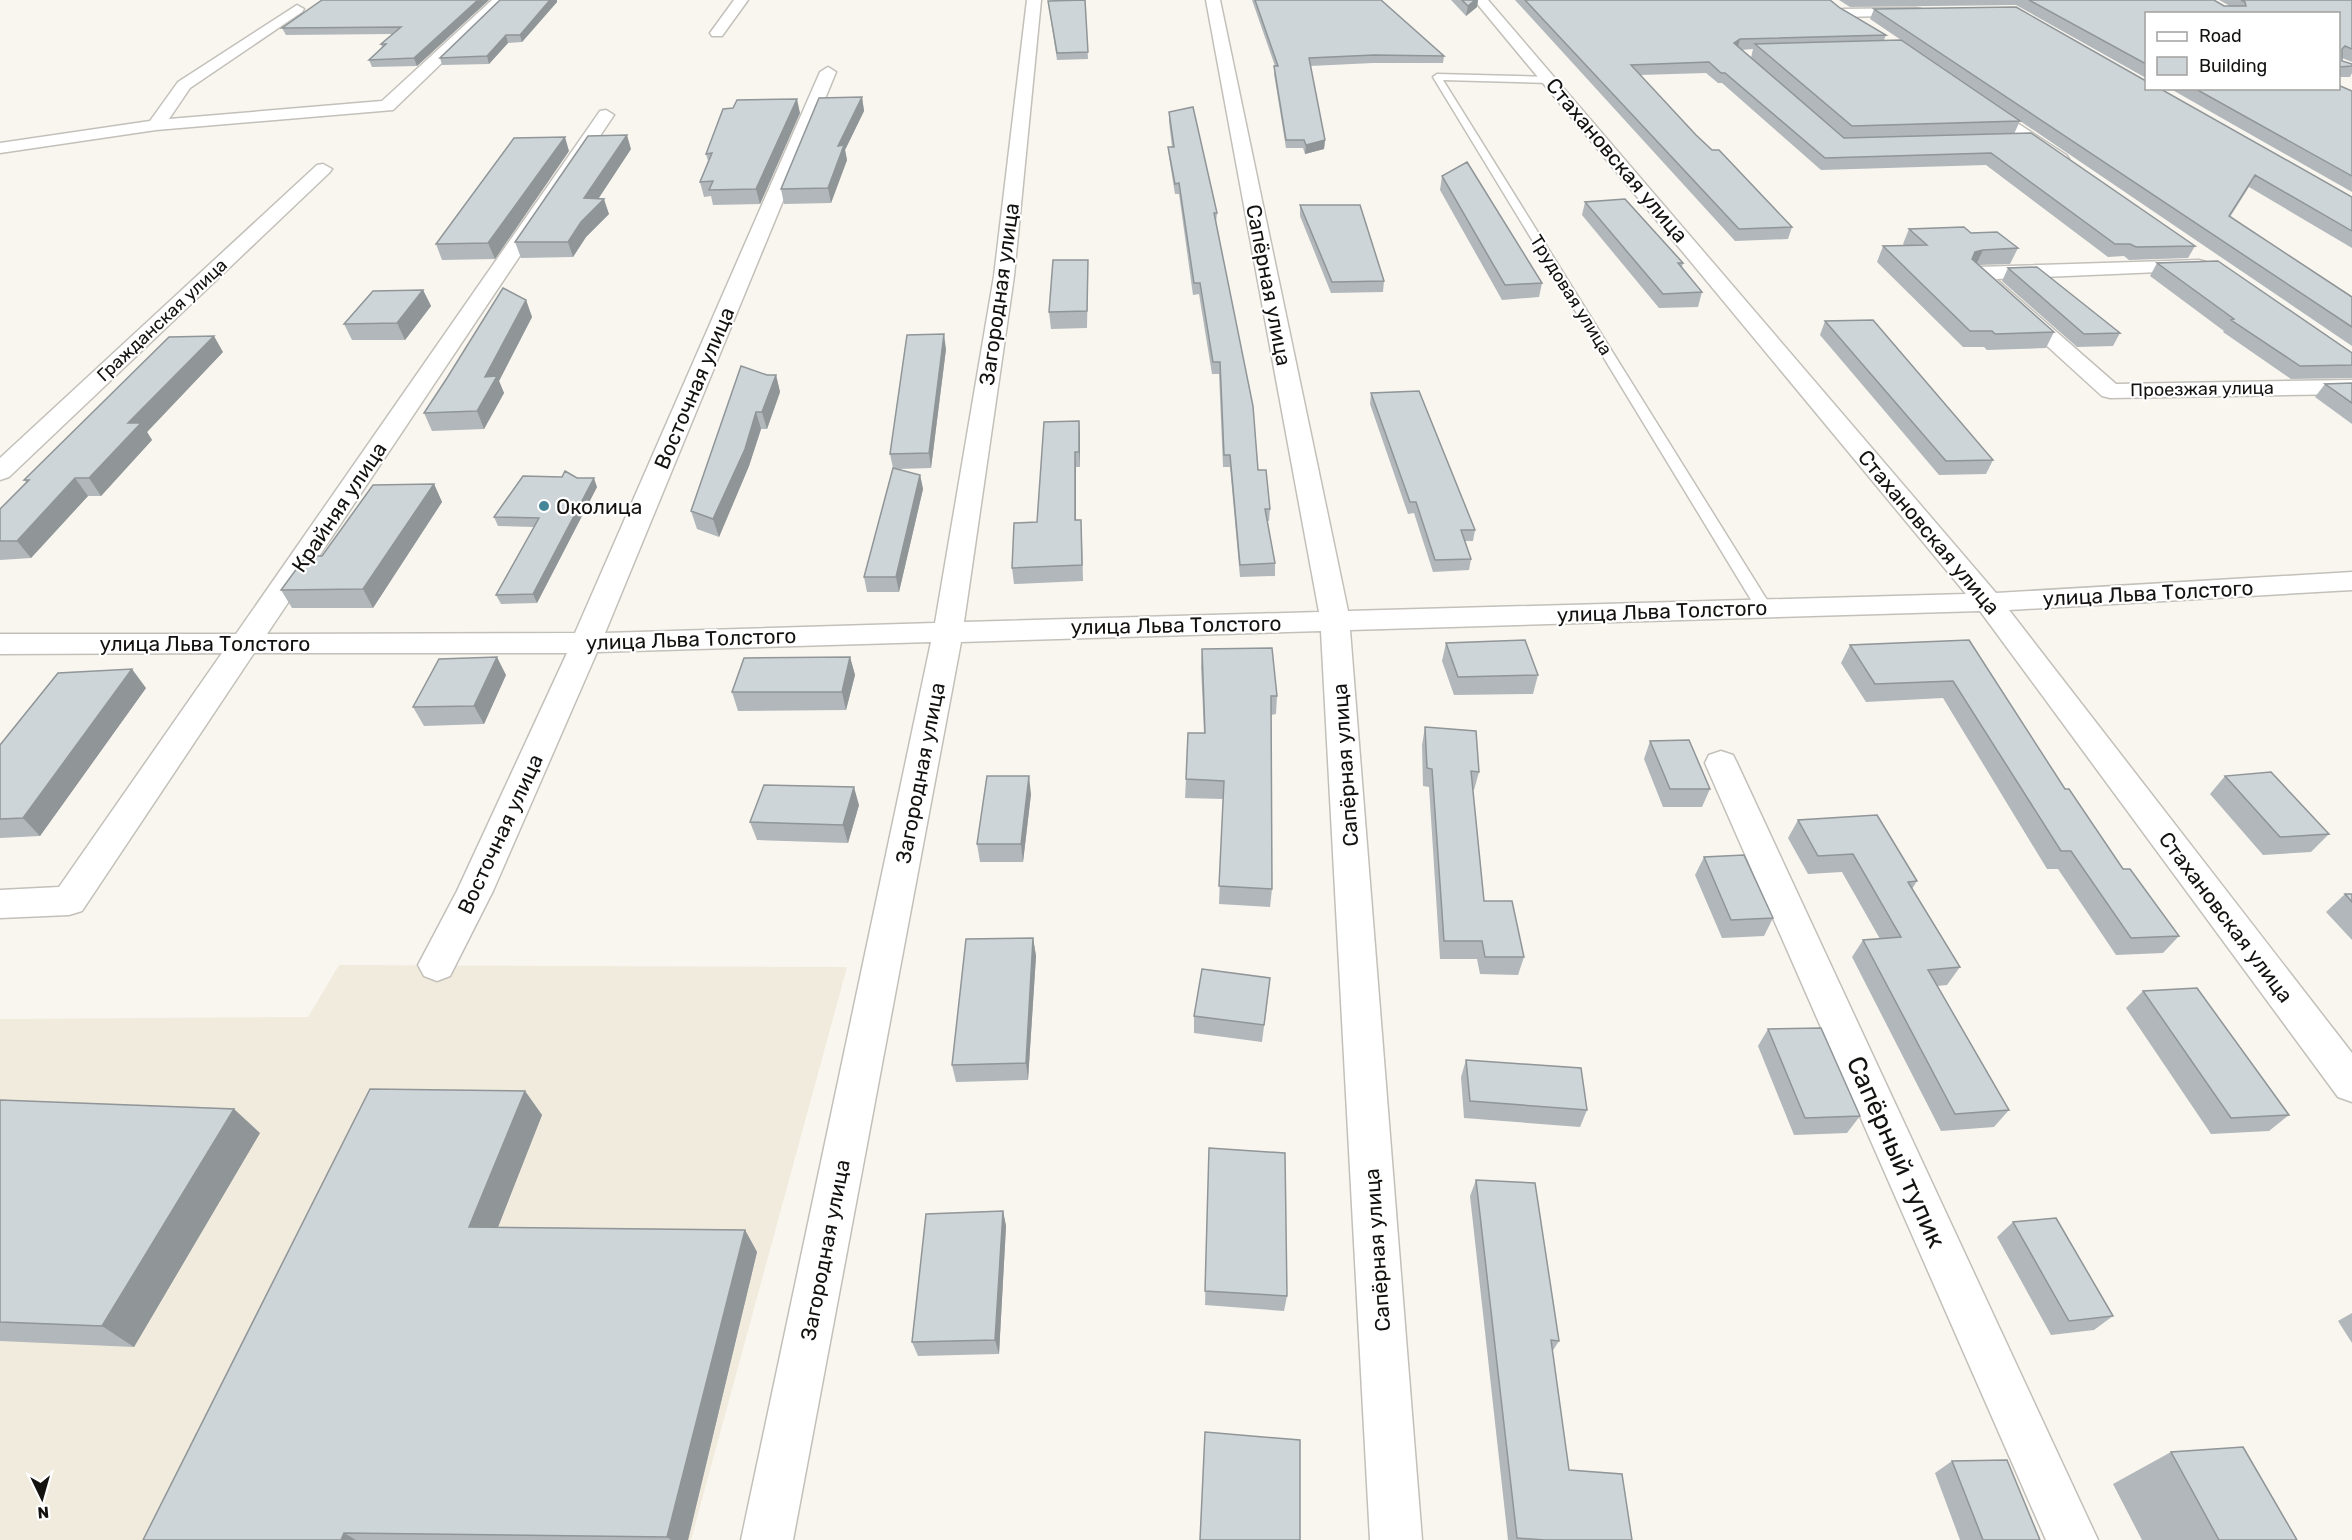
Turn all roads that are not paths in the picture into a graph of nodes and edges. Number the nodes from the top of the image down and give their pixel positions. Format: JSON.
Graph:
{"nodes":[{"id":1,"x":500,"y":0,"type":"edge"},
{"id":2,"x":741,"y":0,"type":"edge"},
{"id":3,"x":1034,"y":0,"type":"edge"},
{"id":4,"x":1213,"y":0,"type":"edge"},
{"id":5,"x":1481,"y":0,"type":"edge"},
{"id":6,"x":1826,"y":0,"type":"edge"},
{"id":7,"x":297,"y":9,"type":"dead end"},
{"id":8,"x":1934,"y":12,"type":"edge"},
{"id":9,"x":1843,"y":13,"type":"junction"},
{"id":10,"x":1873,"y":31,"type":"edge"},
{"id":11,"x":717,"y":33,"type":"dead end"},
{"id":12,"x":828,"y":72,"type":"dead end"},
{"id":13,"x":1550,"y":80,"type":"junction"},
{"id":14,"x":1968,"y":95,"type":"edge"},
{"id":15,"x":606,"y":115,"type":"dead end"},
{"id":16,"x":156,"y":125,"type":"junction"},
{"id":17,"x":2033,"y":140,"type":"junction"},
{"id":18,"x":2009,"y":141,"type":"edge"},
{"id":19,"x":0,"y":148,"type":"edge"},
{"id":20,"x":2072,"y":166,"type":"edge"},
{"id":21,"x":323,"y":169,"type":"dead end"},
{"id":22,"x":2188,"y":246,"type":"edge"},
{"id":23,"x":2352,"y":387,"type":"edge"},
{"id":24,"x":0,"y":472,"type":"edge"},
{"id":25,"x":2352,"y":581,"type":"edge"},
{"id":26,"x":1988,"y":602,"type":"junction"},
{"id":27,"x":1764,"y":608,"type":"junction"},
{"id":28,"x":1335,"y":621,"type":"junction"},
{"id":29,"x":948,"y":631,"type":"junction"},
{"id":30,"x":248,"y":642,"type":"junction"},
{"id":31,"x":586,"y":643,"type":"junction"},
{"id":32,"x":0,"y":644,"type":"edge"},
{"id":33,"x":1721,"y":763,"type":"dead end"},
{"id":34,"x":0,"y":904,"type":"edge"},
{"id":35,"x":437,"y":965,"type":"dead end"},
{"id":36,"x":2352,"y":1084,"type":"edge"},
{"id":37,"x":767,"y":1540,"type":"edge"},
{"id":38,"x":1396,"y":1540,"type":"edge"},
{"id":39,"x":2072,"y":1540,"type":"edge"}],
"edges":[{"from":1,"to":16,"type":"street"},
{"from":2,"to":11,"type":"street"},
{"from":3,"to":29,"type":"street","name":"Загородная улица"},
{"from":4,"to":28,"type":"street","name":"Сапёрная улица"},
{"from":5,"to":13,"type":"street","name":"Стахановская улица"},
{"from":6,"to":9,"type":"street"},
{"from":7,"to":16,"type":"street"},
{"from":8,"to":9,"type":"street"},
{"from":9,"to":10,"type":"street"},
{"from":12,"to":31,"type":"street","name":"Восточная улица"},
{"from":13,"to":26,"type":"street","name":"Стахановская улица"},
{"from":13,"to":27,"type":"lane","name":"Трудовая улица"},
{"from":14,"to":17,"type":"street"},
{"from":15,"to":30,"type":"street","name":"Крайняя улица"},
{"from":16,"to":19,"type":"street"},
{"from":17,"to":18,"type":"lane"},
{"from":17,"to":20,"type":"street"},
{"from":21,"to":24,"type":"street","name":"Гражданская улица"},
{"from":22,"to":23,"type":"street","name":"Проезжая улица"},
{"from":25,"to":26,"type":"street","name":"улица Льва Толстого"},
{"from":26,"to":27,"type":"street","name":"улица Льва Толстого"},
{"from":26,"to":36,"type":"street","name":"Стахановская улица"},
{"from":27,"to":28,"type":"street","name":"улица Льва Толстого"},
{"from":28,"to":29,"type":"street","name":"улица Льва Толстого"},
{"from":28,"to":38,"type":"street","name":"Сапёрная улица"},
{"from":29,"to":31,"type":"street","name":"улица Льва Толстого"},
{"from":29,"to":37,"type":"street","name":"Загородная улица"},
{"from":30,"to":31,"type":"street","name":"улица Льва Толстого"},
{"from":30,"to":32,"type":"street","name":"улица Льва Толстого"},
{"from":30,"to":34,"type":"street","name":"Крайняя улица"},
{"from":31,"to":35,"type":"street","name":"Восточная улица"},
{"from":33,"to":39,"type":"street","name":"Сапёрный тупик"}]}
